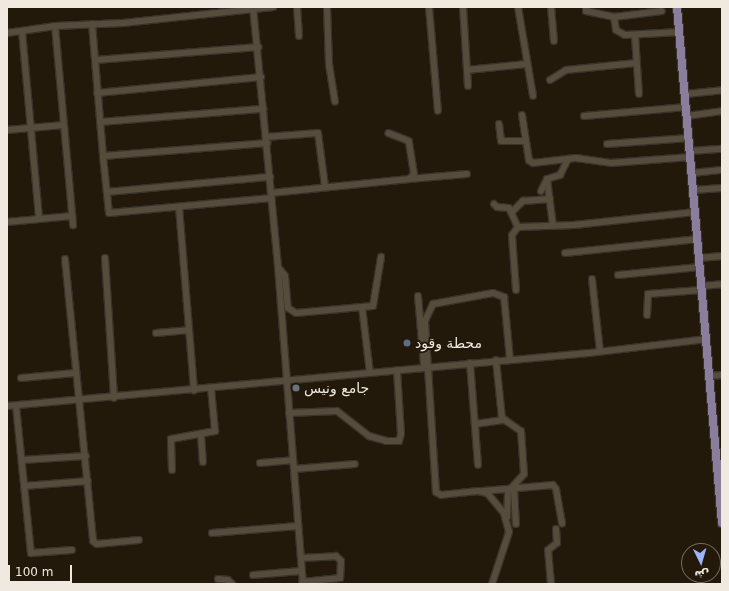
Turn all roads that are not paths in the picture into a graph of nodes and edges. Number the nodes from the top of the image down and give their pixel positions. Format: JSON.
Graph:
{"nodes":[{"id":1,"x":273,"y":7,"type":"edge"},
{"id":2,"x":297,"y":7,"type":"edge"},
{"id":3,"x":327,"y":7,"type":"edge"},
{"id":4,"x":429,"y":7,"type":"edge"},
{"id":5,"x":463,"y":7,"type":"edge"},
{"id":6,"x":518,"y":7,"type":"edge"},
{"id":7,"x":551,"y":7,"type":"edge"},
{"id":8,"x":586,"y":7,"type":"edge"},
{"id":9,"x":678,"y":7,"type":"edge"},
{"id":10,"x":254,"y":8,"type":"edge"},
{"id":11,"x":639,"y":10,"type":"edge"},
{"id":12,"x":662,"y":11,"type":"dead end"},
{"id":13,"x":614,"y":17,"type":"junction"},
{"id":14,"x":92,"y":24,"type":"junction"},
{"id":15,"x":55,"y":26,"type":"junction"},
{"id":16,"x":22,"y":31,"type":"junction"},
{"id":17,"x":680,"y":32,"type":"junction"},
{"id":18,"x":7,"y":33,"type":"edge"},
{"id":19,"x":299,"y":36,"type":"dead end"},
{"id":20,"x":635,"y":36,"type":"junction"},
{"id":21,"x":554,"y":41,"type":"dead end"},
{"id":22,"x":258,"y":47,"type":"junction"},
{"id":23,"x":96,"y":60,"type":"junction"},
{"id":24,"x":637,"y":63,"type":"junction"},
{"id":25,"x":527,"y":64,"type":"junction"},
{"id":26,"x":467,"y":70,"type":"junction"},
{"id":27,"x":260,"y":77,"type":"junction"},
{"id":28,"x":550,"y":80,"type":"dead end"},
{"id":29,"x":468,"y":86,"type":"dead end"},
{"id":30,"x":722,"y":90,"type":"edge"},
{"id":31,"x":97,"y":93,"type":"junction"},
{"id":32,"x":639,"y":94,"type":"dead end"},
{"id":33,"x":686,"y":94,"type":"junction"},
{"id":34,"x":533,"y":96,"type":"dead end"},
{"id":35,"x":335,"y":102,"type":"dead end"},
{"id":36,"x":263,"y":109,"type":"junction"},
{"id":37,"x":438,"y":111,"type":"dead end"},
{"id":38,"x":687,"y":111,"type":"junction"},
{"id":39,"x":722,"y":111,"type":"edge"},
{"id":40,"x":522,"y":115,"type":"dead end"},
{"id":41,"x":584,"y":116,"type":"dead end"},
{"id":42,"x":100,"y":122,"type":"junction"},
{"id":43,"x":499,"y":124,"type":"dead end"},
{"id":44,"x":64,"y":125,"type":"junction"},
{"id":45,"x":30,"y":128,"type":"junction"},
{"id":46,"x":7,"y":130,"type":"edge"},
{"id":47,"x":388,"y":133,"type":"dead end"},
{"id":48,"x":689,"y":138,"type":"junction"},
{"id":49,"x":266,"y":140,"type":"junction"},
{"id":50,"x":526,"y":141,"type":"junction"},
{"id":51,"x":608,"y":144,"type":"dead end"},
{"id":52,"x":722,"y":149,"type":"edge"},
{"id":53,"x":691,"y":154,"type":"junction"},
{"id":54,"x":102,"y":156,"type":"junction"},
{"id":55,"x":568,"y":159,"type":"junction"},
{"id":56,"x":722,"y":170,"type":"edge"},
{"id":57,"x":692,"y":173,"type":"junction"},
{"id":58,"x":467,"y":174,"type":"dead end"},
{"id":59,"x":270,"y":177,"type":"junction"},
{"id":60,"x":409,"y":179,"type":"junction"},
{"id":61,"x":547,"y":179,"type":"junction"},
{"id":62,"x":325,"y":186,"type":"junction"},
{"id":63,"x":722,"y":188,"type":"edge"},
{"id":64,"x":694,"y":190,"type":"junction"},
{"id":65,"x":541,"y":191,"type":"dead end"},
{"id":66,"x":107,"y":192,"type":"junction"},
{"id":67,"x":271,"y":195,"type":"junction"},
{"id":68,"x":550,"y":199,"type":"junction"},
{"id":69,"x":494,"y":204,"type":"dead end"},
{"id":70,"x":180,"y":207,"type":"junction"},
{"id":71,"x":512,"y":212,"type":"junction"},
{"id":72,"x":695,"y":212,"type":"junction"},
{"id":73,"x":72,"y":216,"type":"junction"},
{"id":74,"x":39,"y":218,"type":"junction"},
{"id":75,"x":7,"y":222,"type":"edge"},
{"id":76,"x":73,"y":225,"type":"dead end"},
{"id":77,"x":553,"y":226,"type":"junction"},
{"id":78,"x":518,"y":227,"type":"junction"},
{"id":79,"x":698,"y":239,"type":"junction"},
{"id":80,"x":565,"y":253,"type":"dead end"},
{"id":81,"x":722,"y":256,"type":"edge"},
{"id":82,"x":381,"y":257,"type":"dead end"},
{"id":83,"x":105,"y":258,"type":"dead end"},
{"id":84,"x":699,"y":258,"type":"junction"},
{"id":85,"x":65,"y":259,"type":"dead end"},
{"id":86,"x":278,"y":267,"type":"junction"},
{"id":87,"x":700,"y":267,"type":"junction"},
{"id":88,"x":618,"y":275,"type":"dead end"},
{"id":89,"x":592,"y":279,"type":"dead end"},
{"id":90,"x":722,"y":284,"type":"edge"},
{"id":91,"x":701,"y":288,"type":"junction"},
{"id":92,"x":516,"y":290,"type":"dead end"},
{"id":93,"x":418,"y":296,"type":"dead end"},
{"id":94,"x":362,"y":307,"type":"junction"},
{"id":95,"x":647,"y":315,"type":"dead end"},
{"id":96,"x":189,"y":330,"type":"junction"},
{"id":97,"x":156,"y":332,"type":"dead end"},
{"id":98,"x":706,"y":339,"type":"junction"},
{"id":99,"x":600,"y":351,"type":"junction"},
{"id":100,"x":510,"y":359,"type":"junction"},
{"id":101,"x":496,"y":360,"type":"junction"},
{"id":102,"x":470,"y":363,"type":"junction"},
{"id":103,"x":426,"y":368,"type":"junction"},
{"id":104,"x":397,"y":370,"type":"junction"},
{"id":105,"x":75,"y":373,"type":"junction"},
{"id":106,"x":370,"y":373,"type":"junction"},
{"id":107,"x":722,"y":375,"type":"edge"},
{"id":108,"x":709,"y":376,"type":"junction"},
{"id":109,"x":20,"y":378,"type":"dead end"},
{"id":110,"x":287,"y":381,"type":"junction"},
{"id":111,"x":211,"y":388,"type":"junction"},
{"id":112,"x":194,"y":390,"type":"junction"},
{"id":113,"x":114,"y":398,"type":"junction"},
{"id":114,"x":78,"y":401,"type":"junction"},
{"id":115,"x":7,"y":406,"type":"edge"},
{"id":116,"x":16,"y":406,"type":"junction"},
{"id":117,"x":289,"y":413,"type":"junction"},
{"id":118,"x":505,"y":420,"type":"junction"},
{"id":119,"x":475,"y":424,"type":"junction"},
{"id":120,"x":201,"y":435,"type":"junction"},
{"id":121,"x":718,"y":439,"type":"edge"},
{"id":122,"x":86,"y":456,"type":"junction"},
{"id":123,"x":22,"y":460,"type":"junction"},
{"id":124,"x":293,"y":460,"type":"junction"},
{"id":125,"x":203,"y":462,"type":"dead end"},
{"id":126,"x":260,"y":463,"type":"dead end"},
{"id":127,"x":355,"y":464,"type":"dead end"},
{"id":128,"x":478,"y":464,"type":"dead end"},
{"id":129,"x":294,"y":469,"type":"junction"},
{"id":130,"x":172,"y":470,"type":"dead end"},
{"id":131,"x":88,"y":481,"type":"junction"},
{"id":132,"x":24,"y":486,"type":"junction"},
{"id":133,"x":512,"y":488,"type":"junction"},
{"id":134,"x":721,"y":488,"type":"edge"},
{"id":135,"x":478,"y":491,"type":"junction"},
{"id":136,"x":507,"y":519,"type":"junction"},
{"id":137,"x":562,"y":523,"type":"dead end"},
{"id":138,"x":722,"y":523,"type":"edge"},
{"id":139,"x":516,"y":524,"type":"dead end"},
{"id":140,"x":298,"y":526,"type":"junction"},
{"id":141,"x":556,"y":529,"type":"dead end"},
{"id":142,"x":212,"y":533,"type":"dead end"},
{"id":143,"x":138,"y":540,"type":"dead end"},
{"id":144,"x":72,"y":550,"type":"dead end"},
{"id":145,"x":301,"y":558,"type":"junction"},
{"id":146,"x":302,"y":571,"type":"junction"},
{"id":147,"x":253,"y":575,"type":"dead end"},
{"id":148,"x":218,"y":579,"type":"dead end"},
{"id":149,"x":302,"y":583,"type":"edge"},
{"id":150,"x":232,"y":584,"type":"edge"},
{"id":151,"x":492,"y":584,"type":"edge"},
{"id":152,"x":551,"y":584,"type":"edge"}],
"edges":[{"from":1,"to":10,"type":"street"},
{"from":2,"to":19,"type":"street"},
{"from":3,"to":35,"type":"street"},
{"from":4,"to":37,"type":"street"},
{"from":5,"to":26,"type":"street"},
{"from":6,"to":25,"type":"street"},
{"from":7,"to":21,"type":"street"},
{"from":8,"to":13,"type":"street"},
{"from":9,"to":17,"type":"main road"},
{"from":10,"to":14,"type":"street"},
{"from":10,"to":22,"type":"street"},
{"from":11,"to":12,"type":"street"},
{"from":11,"to":13,"type":"street"},
{"from":13,"to":20,"type":"street"},
{"from":14,"to":15,"type":"street"},
{"from":14,"to":23,"type":"street"},
{"from":15,"to":16,"type":"street"},
{"from":15,"to":44,"type":"street"},
{"from":16,"to":18,"type":"street"},
{"from":16,"to":45,"type":"street"},
{"from":17,"to":20,"type":"street"},
{"from":17,"to":33,"type":"main road"},
{"from":20,"to":24,"type":"street"},
{"from":22,"to":23,"type":"street"},
{"from":22,"to":27,"type":"street"},
{"from":23,"to":31,"type":"street"},
{"from":24,"to":28,"type":"street"},
{"from":24,"to":32,"type":"street"},
{"from":25,"to":26,"type":"street"},
{"from":25,"to":34,"type":"street"},
{"from":26,"to":29,"type":"street"},
{"from":27,"to":31,"type":"street"},
{"from":27,"to":36,"type":"street"},
{"from":30,"to":33,"type":"street"},
{"from":31,"to":42,"type":"street"},
{"from":33,"to":38,"type":"main road"},
{"from":36,"to":42,"type":"street"},
{"from":36,"to":49,"type":"street"},
{"from":38,"to":39,"type":"street"},
{"from":38,"to":41,"type":"street"},
{"from":38,"to":48,"type":"main road"},
{"from":40,"to":50,"type":"street"},
{"from":42,"to":54,"type":"street"},
{"from":43,"to":50,"type":"street"},
{"from":44,"to":45,"type":"street"},
{"from":44,"to":73,"type":"street"},
{"from":45,"to":46,"type":"street"},
{"from":45,"to":74,"type":"street"},
{"from":47,"to":60,"type":"street"},
{"from":48,"to":51,"type":"street"},
{"from":48,"to":53,"type":"main road"},
{"from":49,"to":54,"type":"street"},
{"from":49,"to":59,"type":"street"},
{"from":49,"to":62,"type":"street"},
{"from":50,"to":55,"type":"street"},
{"from":52,"to":53,"type":"street"},
{"from":53,"to":55,"type":"street"},
{"from":53,"to":57,"type":"main road"},
{"from":54,"to":66,"type":"street"},
{"from":55,"to":61,"type":"street"},
{"from":56,"to":57,"type":"street"},
{"from":57,"to":64,"type":"main road"},
{"from":58,"to":60,"type":"street"},
{"from":59,"to":66,"type":"street"},
{"from":59,"to":67,"type":"street"},
{"from":60,"to":62,"type":"street"},
{"from":61,"to":65,"type":"street"},
{"from":61,"to":68,"type":"street"},
{"from":62,"to":67,"type":"street"},
{"from":63,"to":64,"type":"street"},
{"from":64,"to":72,"type":"main road"},
{"from":66,"to":70,"type":"street"},
{"from":67,"to":70,"type":"street"},
{"from":67,"to":86,"type":"street"},
{"from":68,"to":71,"type":"street"},
{"from":68,"to":77,"type":"street"},
{"from":69,"to":71,"type":"street"},
{"from":70,"to":96,"type":"street"},
{"from":71,"to":78,"type":"street"},
{"from":72,"to":77,"type":"street"},
{"from":72,"to":79,"type":"main road"},
{"from":73,"to":74,"type":"street"},
{"from":73,"to":76,"type":"street"},
{"from":74,"to":75,"type":"street"},
{"from":77,"to":78,"type":"street"},
{"from":78,"to":92,"type":"street"},
{"from":79,"to":80,"type":"street"},
{"from":79,"to":84,"type":"main road"},
{"from":81,"to":84,"type":"street"},
{"from":82,"to":94,"type":"street"},
{"from":83,"to":113,"type":"street"},
{"from":84,"to":87,"type":"main road"},
{"from":85,"to":105,"type":"street"},
{"from":86,"to":94,"type":"street"},
{"from":86,"to":110,"type":"street"},
{"from":87,"to":88,"type":"street"},
{"from":87,"to":91,"type":"main road"},
{"from":89,"to":99,"type":"street"},
{"from":90,"to":91,"type":"street"},
{"from":91,"to":95,"type":"street"},
{"from":91,"to":98,"type":"main road"},
{"from":93,"to":103,"type":"street"},
{"from":94,"to":106,"type":"street"},
{"from":96,"to":97,"type":"street"},
{"from":96,"to":112,"type":"street"},
{"from":98,"to":99,"type":"street"},
{"from":98,"to":108,"type":"main road"},
{"from":99,"to":100,"type":"street"},
{"from":100,"to":101,"type":"street"},
{"from":100,"to":103,"type":"street"},
{"from":101,"to":102,"type":"street"},
{"from":101,"to":118,"type":"street"},
{"from":102,"to":103,"type":"street"},
{"from":102,"to":119,"type":"street"},
{"from":103,"to":104,"type":"street"},
{"from":103,"to":135,"type":"street"},
{"from":104,"to":106,"type":"street"},
{"from":104,"to":117,"type":"street"},
{"from":105,"to":109,"type":"street"},
{"from":105,"to":114,"type":"street"},
{"from":106,"to":110,"type":"street"},
{"from":107,"to":108,"type":"street"},
{"from":108,"to":121,"type":"main road"},
{"from":110,"to":111,"type":"street"},
{"from":110,"to":117,"type":"street"},
{"from":111,"to":112,"type":"street"},
{"from":111,"to":120,"type":"street"},
{"from":112,"to":113,"type":"street"},
{"from":113,"to":114,"type":"street"},
{"from":114,"to":116,"type":"street"},
{"from":114,"to":122,"type":"street"},
{"from":115,"to":116,"type":"street"},
{"from":116,"to":123,"type":"street"},
{"from":117,"to":124,"type":"street"},
{"from":118,"to":119,"type":"street"},
{"from":118,"to":133,"type":"street"},
{"from":119,"to":128,"type":"street"},
{"from":120,"to":125,"type":"street"},
{"from":120,"to":130,"type":"street"},
{"from":121,"to":134,"type":"main road"},
{"from":122,"to":123,"type":"street"},
{"from":122,"to":131,"type":"street"},
{"from":123,"to":132,"type":"street"},
{"from":124,"to":126,"type":"street"},
{"from":124,"to":129,"type":"street"},
{"from":127,"to":129,"type":"street"},
{"from":129,"to":140,"type":"street"},
{"from":131,"to":132,"type":"street"},
{"from":131,"to":143,"type":"street"},
{"from":132,"to":144,"type":"street"},
{"from":133,"to":135,"type":"street"},
{"from":133,"to":136,"type":"street"},
{"from":133,"to":137,"type":"street"},
{"from":133,"to":139,"type":"street"},
{"from":134,"to":138,"type":"main road"},
{"from":135,"to":136,"type":"street"},
{"from":136,"to":151,"type":"street"},
{"from":140,"to":142,"type":"street"},
{"from":140,"to":145,"type":"street"},
{"from":141,"to":152,"type":"street"},
{"from":145,"to":146,"type":"street"},
{"from":145,"to":149,"type":"street"},
{"from":146,"to":147,"type":"street"},
{"from":146,"to":149,"type":"street"},
{"from":148,"to":150,"type":"street"}]}
